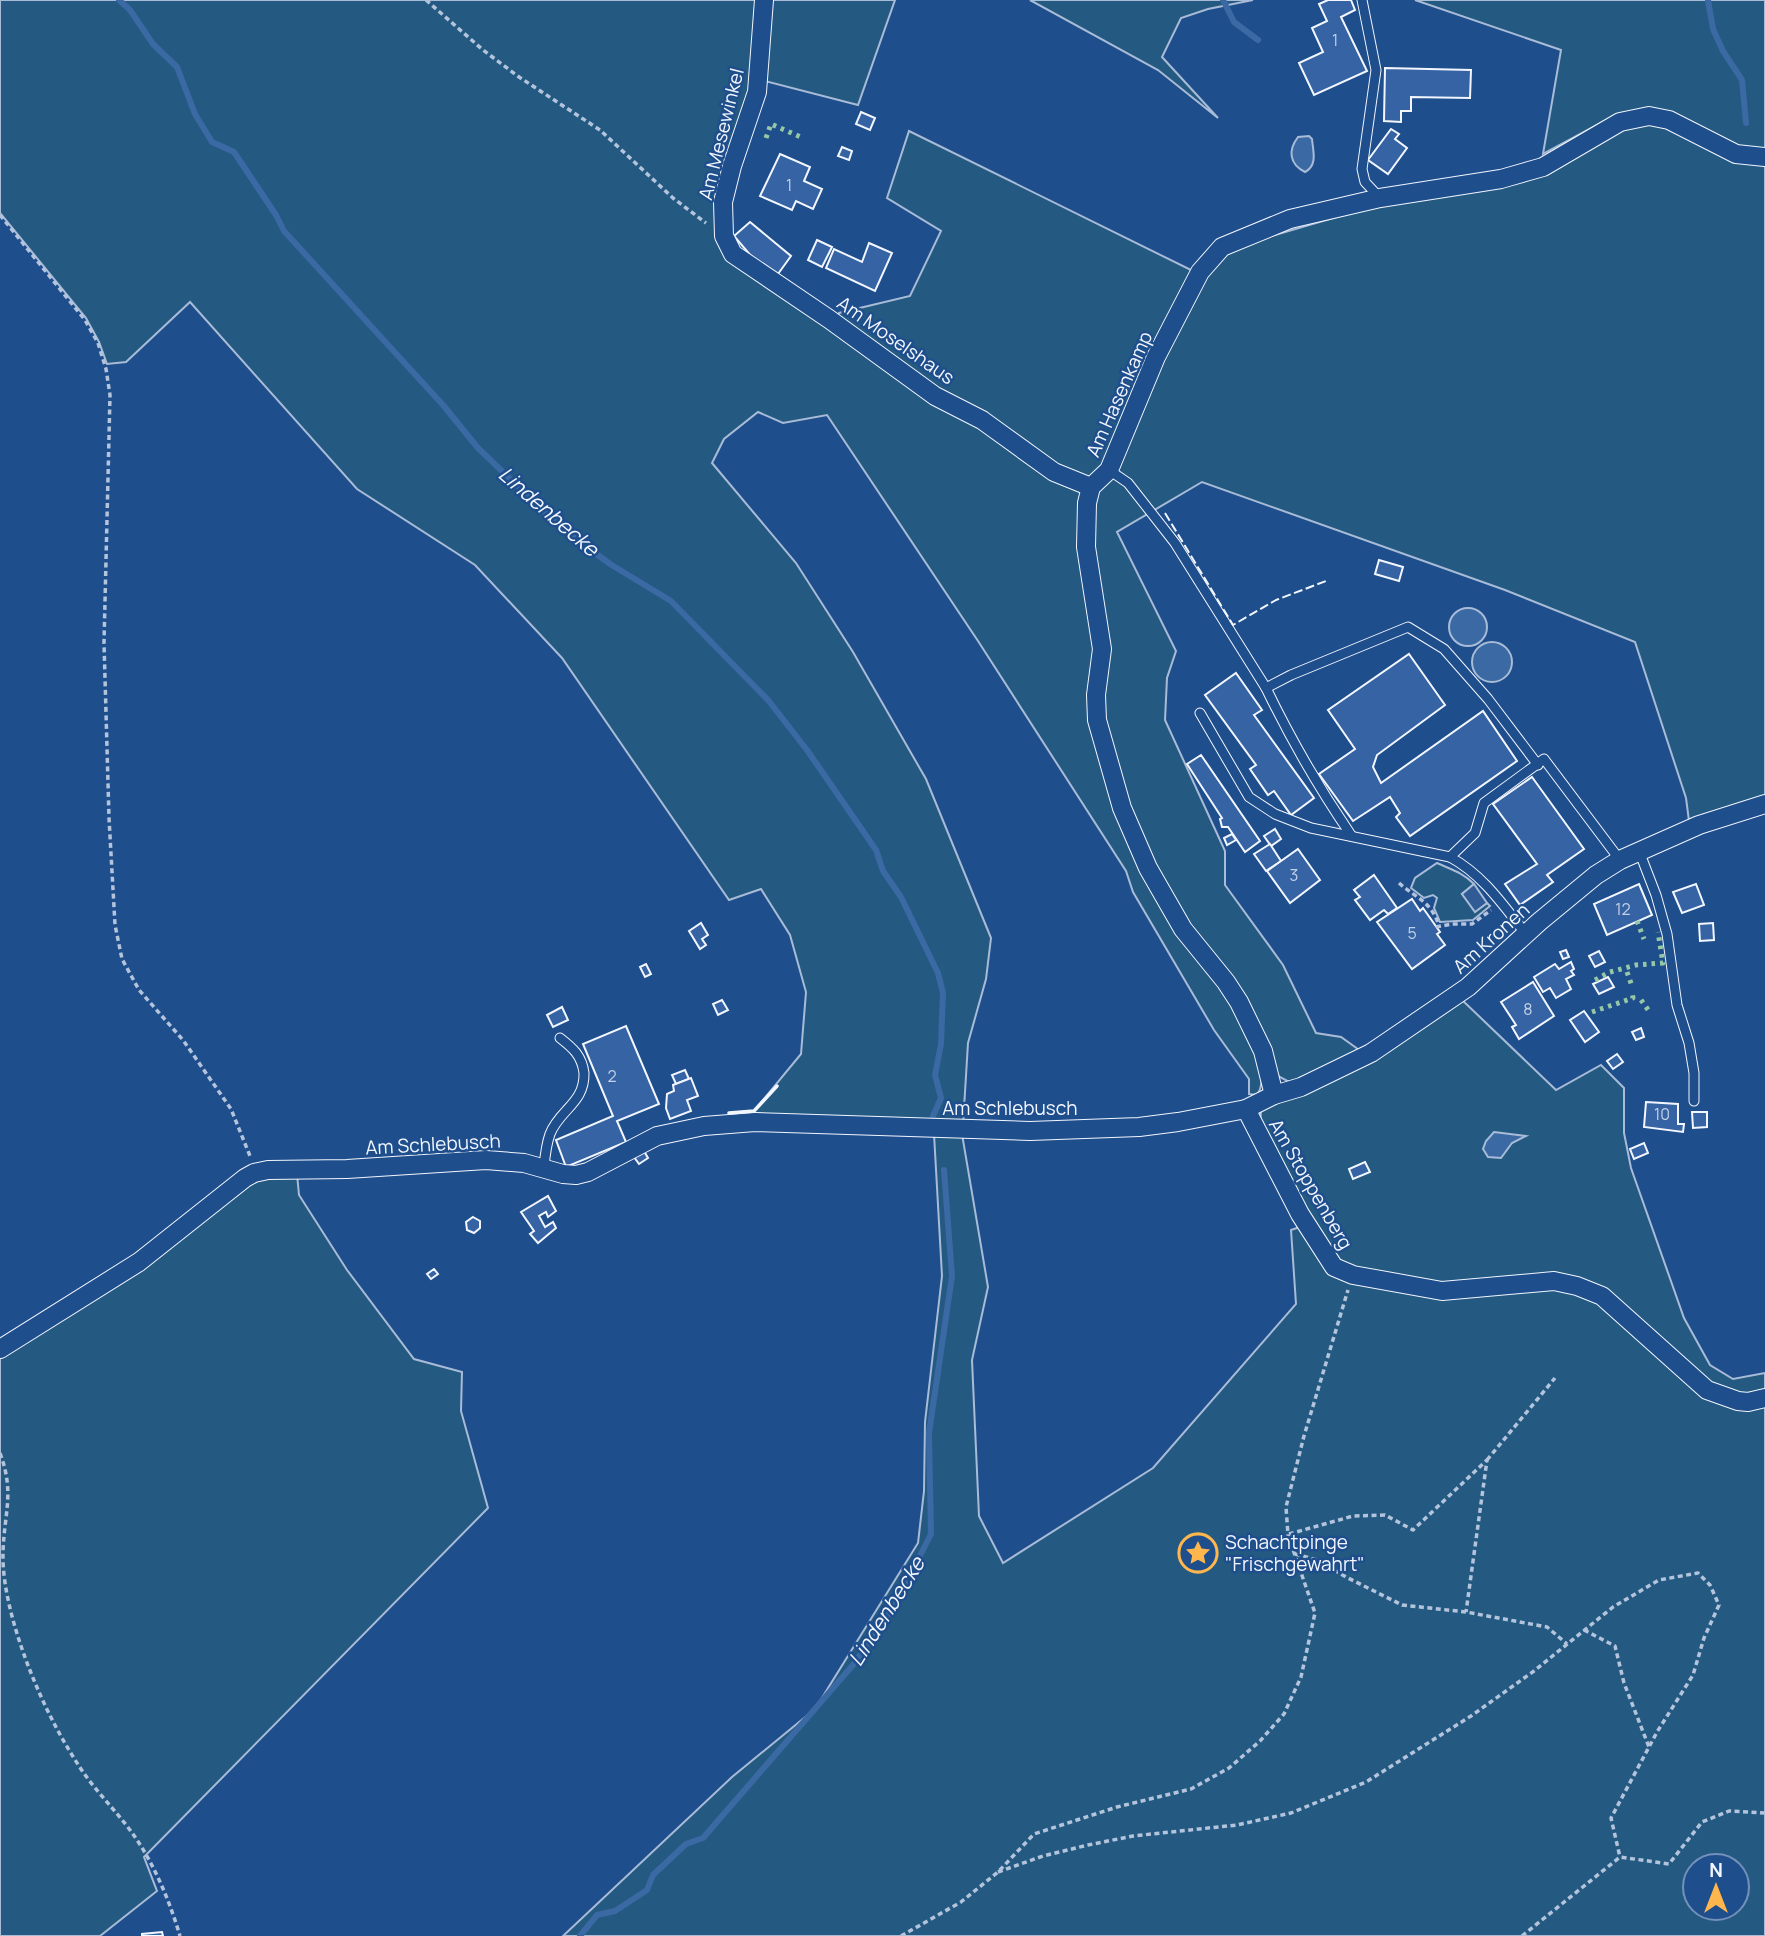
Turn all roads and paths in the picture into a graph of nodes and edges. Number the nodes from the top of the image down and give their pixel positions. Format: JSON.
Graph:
{"nodes":[{"id":1,"x":425,"y":0,"type":"edge"},
{"id":2,"x":764,"y":0,"type":"edge"},
{"id":3,"x":1362,"y":0,"type":"edge"},
{"id":4,"x":1765,"y":157,"type":"edge"},
{"id":5,"x":1380,"y":198,"type":"junction"},
{"id":6,"x":0,"y":215,"type":"edge"},
{"id":7,"x":724,"y":236,"type":"junction"},
{"id":8,"x":1108,"y":470,"type":"junction"},
{"id":9,"x":1091,"y":486,"type":"junction"},
{"id":10,"x":1266,"y":688,"type":"junction"},
{"id":11,"x":1200,"y":713,"type":"dead end"},
{"id":12,"x":1538,"y":765,"type":"junction"},
{"id":13,"x":1765,"y":804,"type":"edge"},
{"id":14,"x":1350,"y":835,"type":"junction"},
{"id":15,"x":1639,"y":851,"type":"junction"},
{"id":16,"x":1450,"y":857,"type":"junction"},
{"id":17,"x":1620,"y":860,"type":"junction"},
{"id":18,"x":1399,"y":883,"type":"dead end"},
{"id":19,"x":1501,"y":903,"type":"junction"},
{"id":20,"x":1526,"y":934,"type":"junction"},
{"id":21,"x":560,"y":1038,"type":"dead end"},
{"id":22,"x":1274,"y":1096,"type":"junction"},
{"id":23,"x":1694,"y":1101,"type":"dead end"},
{"id":24,"x":1246,"y":1109,"type":"junction"},
{"id":25,"x":544,"y":1167,"type":"junction"},
{"id":26,"x":254,"y":1173,"type":"junction"},
{"id":27,"x":1353,"y":1275,"type":"junction"},
{"id":28,"x":0,"y":1349,"type":"edge"},
{"id":29,"x":1555,"y":1378,"type":"dead end"},
{"id":30,"x":1765,"y":1398,"type":"edge"},
{"id":31,"x":0,"y":1453,"type":"edge"},
{"id":32,"x":1487,"y":1460,"type":"junction"},
{"id":33,"x":1288,"y":1535,"type":"junction"},
{"id":34,"x":1295,"y":1554,"type":"junction"},
{"id":35,"x":1466,"y":1612,"type":"junction"},
{"id":36,"x":1584,"y":1630,"type":"junction"},
{"id":37,"x":1567,"y":1644,"type":"junction"},
{"id":38,"x":1649,"y":1747,"type":"junction"},
{"id":39,"x":1765,"y":1813,"type":"edge"},
{"id":40,"x":1620,"y":1857,"type":"junction"},
{"id":41,"x":998,"y":1872,"type":"junction"},
{"id":42,"x":180,"y":1936,"type":"edge"},
{"id":43,"x":901,"y":1936,"type":"edge"},
{"id":44,"x":1522,"y":1936,"type":"edge"}],
"edges":[{"from":1,"to":7,"type":"path"},
{"from":2,"to":7,"type":"street","name":"Am Mesewinkel"},
{"from":3,"to":5,"type":"lane"},
{"from":4,"to":5,"type":"street","name":"Am Hasenkamp"},
{"from":5,"to":8,"type":"street","name":"Am Hasenkamp"},
{"from":6,"to":26,"type":"path"},
{"from":7,"to":9,"type":"street","name":"Am Moselshaus"},
{"from":8,"to":9,"type":"street","name":"Am Hasenkamp"},
{"from":8,"to":10,"type":"lane"},
{"from":9,"to":22,"type":"street","name":"Am Hasenkamp"},
{"from":10,"to":12,"type":"lane"},
{"from":10,"to":14,"type":"lane"},
{"from":11,"to":14,"type":"lane"},
{"from":12,"to":16,"type":"lane"},
{"from":12,"to":17,"type":"lane"},
{"from":13,"to":15,"type":"street","name":"Am Kronen"},
{"from":14,"to":16,"type":"lane"},
{"from":15,"to":17,"type":"street","name":"Am Kronen"},
{"from":15,"to":23,"type":"lane"},
{"from":16,"to":19,"type":"lane"},
{"from":17,"to":20,"type":"street","name":"Am Kronen"},
{"from":18,"to":19,"type":"path"},
{"from":19,"to":20,"type":"lane"},
{"from":20,"to":22,"type":"street","name":"Am Kronen"},
{"from":21,"to":25,"type":"lane"},
{"from":22,"to":24,"type":"street","name":"Am Kronen"},
{"from":24,"to":25,"type":"street","name":"Am Schlebusch"},
{"from":24,"to":27,"type":"street","name":"Am Stoppenberg"},
{"from":25,"to":26,"type":"street","name":"Am Schlebusch"},
{"from":26,"to":28,"type":"street"},
{"from":27,"to":30,"type":"street","name":"Am Stoppenberg"},
{"from":27,"to":33,"type":"path"},
{"from":29,"to":32,"type":"path"},
{"from":31,"to":42,"type":"path"},
{"from":32,"to":33,"type":"path"},
{"from":32,"to":35,"type":"path"},
{"from":33,"to":34,"type":"path"},
{"from":34,"to":35,"type":"path"},
{"from":34,"to":41,"type":"path"},
{"from":35,"to":37,"type":"path"},
{"from":36,"to":37,"type":"path"},
{"from":36,"to":38,"type":"path"},
{"from":36,"to":38,"type":"path"},
{"from":37,"to":41,"type":"path"},
{"from":38,"to":40,"type":"path"},
{"from":39,"to":40,"type":"path"},
{"from":40,"to":44,"type":"path"},
{"from":41,"to":43,"type":"path"}]}
